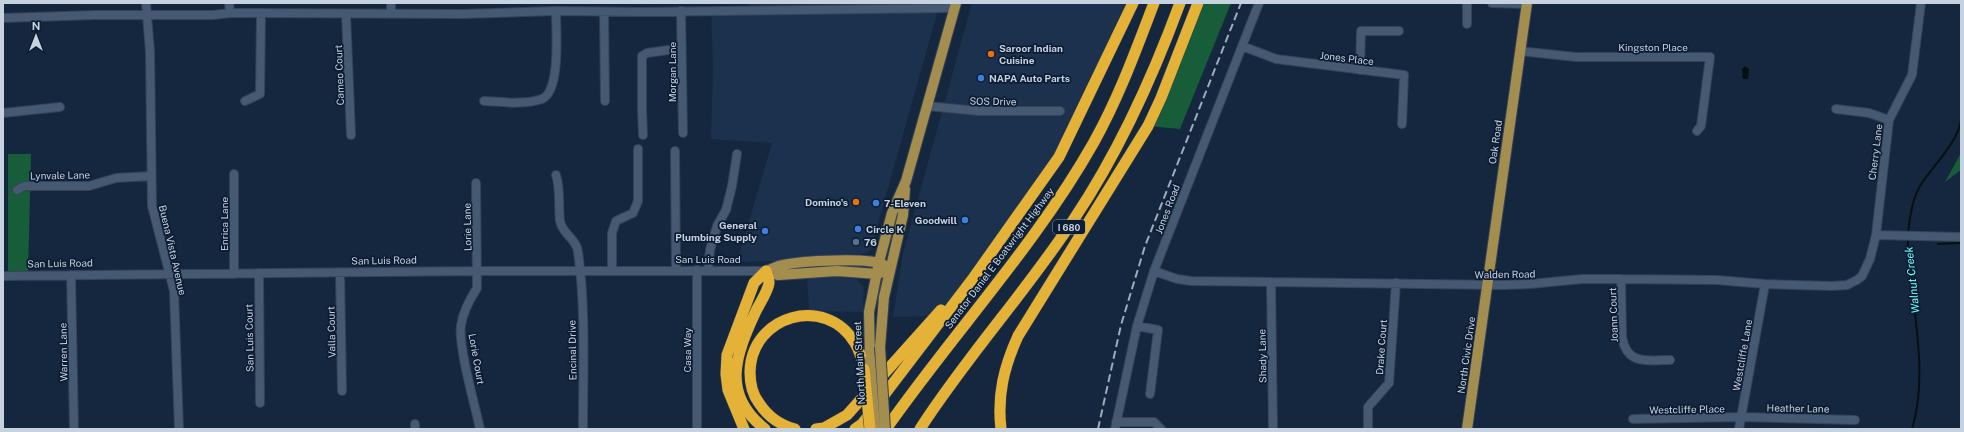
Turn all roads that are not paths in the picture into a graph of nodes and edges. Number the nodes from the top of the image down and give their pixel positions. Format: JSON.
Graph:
{"nodes":[{"id":1,"x":146,"y":3,"type":"edge"},
{"id":2,"x":230,"y":3,"type":"edge"},
{"id":3,"x":391,"y":3,"type":"edge"},
{"id":4,"x":499,"y":3,"type":"edge"},
{"id":5,"x":1133,"y":3,"type":"edge"},
{"id":6,"x":1154,"y":3,"type":"edge"},
{"id":7,"x":1180,"y":3,"type":"edge"},
{"id":8,"x":1198,"y":3,"type":"edge"},
{"id":9,"x":1259,"y":3,"type":"edge"},
{"id":10,"x":1466,"y":3,"type":"edge"},
{"id":11,"x":1492,"y":3,"type":"edge"},
{"id":12,"x":1527,"y":3,"type":"edge"},
{"id":13,"x":1921,"y":3,"type":"edge"},
{"id":14,"x":749,"y":6,"type":"edge"},
{"id":15,"x":955,"y":6,"type":"edge"},
{"id":16,"x":568,"y":7,"type":"edge"},
{"id":17,"x":556,"y":11,"type":"junction"},
{"id":18,"x":681,"y":11,"type":"junction"},
{"id":19,"x":499,"y":12,"type":"junction"},
{"id":20,"x":604,"y":12,"type":"junction"},
{"id":21,"x":230,"y":13,"type":"junction"},
{"id":22,"x":391,"y":13,"type":"junction"},
{"id":23,"x":261,"y":14,"type":"junction"},
{"id":24,"x":346,"y":14,"type":"junction"},
{"id":25,"x":148,"y":15,"type":"junction"},
{"id":26,"x":3,"y":18,"type":"edge"},
{"id":27,"x":1467,"y":24,"type":"dead end"},
{"id":28,"x":1399,"y":31,"type":"dead end"},
{"id":29,"x":1242,"y":46,"type":"junction"},
{"id":30,"x":682,"y":48,"type":"junction"},
{"id":31,"x":1520,"y":51,"type":"junction"},
{"id":32,"x":1360,"y":70,"type":"junction"},
{"id":33,"x":245,"y":101,"type":"dead end"},
{"id":34,"x":484,"y":101,"type":"dead end"},
{"id":35,"x":605,"y":101,"type":"dead end"},
{"id":36,"x":927,"y":106,"type":"junction"},
{"id":37,"x":60,"y":107,"type":"dead end"},
{"id":38,"x":1836,"y":109,"type":"dead end"},
{"id":39,"x":1060,"y":111,"type":"dead end"},
{"id":40,"x":3,"y":113,"type":"edge"},
{"id":41,"x":1889,"y":120,"type":"junction"},
{"id":42,"x":1402,"y":124,"type":"dead end"},
{"id":43,"x":1697,"y":131,"type":"dead end"},
{"id":44,"x":683,"y":133,"type":"dead end"},
{"id":45,"x":351,"y":135,"type":"dead end"},
{"id":46,"x":643,"y":136,"type":"dead end"},
{"id":47,"x":638,"y":149,"type":"dead end"},
{"id":48,"x":675,"y":151,"type":"dead end"},
{"id":49,"x":737,"y":154,"type":"dead end"},
{"id":50,"x":234,"y":174,"type":"dead end"},
{"id":51,"x":556,"y":175,"type":"dead end"},
{"id":52,"x":151,"y":176,"type":"junction"},
{"id":53,"x":906,"y":181,"type":"junction"},
{"id":54,"x":476,"y":183,"type":"dead end"},
{"id":55,"x":17,"y":190,"type":"dead end"},
{"id":56,"x":1876,"y":235,"type":"junction"},
{"id":57,"x":1961,"y":237,"type":"edge"},
{"id":58,"x":879,"y":262,"type":"junction"},
{"id":59,"x":889,"y":269,"type":"junction"},
{"id":60,"x":698,"y":270,"type":"junction"},
{"id":61,"x":708,"y":270,"type":"junction"},
{"id":62,"x":477,"y":271,"type":"junction"},
{"id":63,"x":581,"y":271,"type":"junction"},
{"id":64,"x":612,"y":271,"type":"junction"},
{"id":65,"x":676,"y":271,"type":"junction"},
{"id":66,"x":766,"y":271,"type":"junction"},
{"id":67,"x":1154,"y":271,"type":"junction"},
{"id":68,"x":258,"y":273,"type":"junction"},
{"id":69,"x":340,"y":273,"type":"junction"},
{"id":70,"x":169,"y":274,"type":"junction"},
{"id":71,"x":234,"y":274,"type":"junction"},
{"id":72,"x":876,"y":274,"type":"junction"},
{"id":73,"x":71,"y":275,"type":"junction"},
{"id":74,"x":3,"y":276,"type":"edge"},
{"id":75,"x":974,"y":278,"type":"junction"},
{"id":76,"x":1622,"y":279,"type":"junction"},
{"id":77,"x":1857,"y":280,"type":"joint"},
{"id":78,"x":1271,"y":282,"type":"junction"},
{"id":79,"x":1396,"y":283,"type":"junction"},
{"id":80,"x":1765,"y":284,"type":"junction"},
{"id":81,"x":1488,"y":285,"type":"junction"},
{"id":82,"x":1137,"y":326,"type":"junction"},
{"id":83,"x":1670,"y":360,"type":"dead end"},
{"id":84,"x":342,"y":391,"type":"dead end"},
{"id":85,"x":1150,"y":394,"type":"dead end"},
{"id":86,"x":260,"y":403,"type":"dead end"},
{"id":87,"x":1741,"y":417,"type":"junction"},
{"id":88,"x":1633,"y":420,"type":"dead end"},
{"id":89,"x":1855,"y":420,"type":"dead end"},
{"id":90,"x":1115,"y":425,"type":"edge"},
{"id":91,"x":74,"y":429,"type":"edge"},
{"id":92,"x":179,"y":429,"type":"edge"},
{"id":93,"x":480,"y":429,"type":"edge"},
{"id":94,"x":583,"y":429,"type":"edge"},
{"id":95,"x":697,"y":429,"type":"edge"},
{"id":96,"x":744,"y":429,"type":"edge"},
{"id":97,"x":765,"y":429,"type":"edge"},
{"id":98,"x":795,"y":429,"type":"edge"},
{"id":99,"x":816,"y":429,"type":"edge"},
{"id":100,"x":855,"y":429,"type":"edge"},
{"id":101,"x":870,"y":429,"type":"edge"},
{"id":102,"x":875,"y":429,"type":"edge"},
{"id":103,"x":885,"y":429,"type":"edge"},
{"id":104,"x":920,"y":429,"type":"edge"},
{"id":105,"x":1000,"y":429,"type":"edge"},
{"id":106,"x":1161,"y":429,"type":"edge"},
{"id":107,"x":1273,"y":429,"type":"edge"},
{"id":108,"x":1368,"y":429,"type":"edge"},
{"id":109,"x":1467,"y":429,"type":"edge"},
{"id":110,"x":1738,"y":429,"type":"edge"}],
"edges":[{"from":1,"to":25,"type":"street","name":"Buena Vista Avenue"},
{"from":2,"to":21,"type":"street"},
{"from":3,"to":22,"type":"street"},
{"from":4,"to":19,"type":"street"},
{"from":5,"to":75,"type":"highway"},
{"from":6,"to":103,"type":"highway","name":"Senator Daniel E Boatwright Highway","number":"I 680"},
{"from":7,"to":104,"type":"highway","number":"I 680"},
{"from":8,"to":105,"type":"highway"},
{"from":9,"to":29,"type":"street","name":"Jones Road"},
{"from":10,"to":27,"type":"street"},
{"from":11,"to":12,"type":"street"},
{"from":12,"to":31,"type":"main road","name":"Oak Road"},
{"from":13,"to":41,"type":"street","name":"Cherry Lane"},
{"from":14,"to":15,"type":"street"},
{"from":14,"to":18,"type":"street"},
{"from":15,"to":36,"type":"main road","name":"North Main Street"},
{"from":16,"to":17,"type":"street"},
{"from":16,"to":20,"type":"street"},
{"from":17,"to":19,"type":"street"},
{"from":17,"to":34,"type":"street"},
{"from":18,"to":20,"type":"street"},
{"from":18,"to":30,"type":"street","name":"Morgan Lane"},
{"from":19,"to":22,"type":"street"},
{"from":20,"to":35,"type":"street"},
{"from":21,"to":23,"type":"street"},
{"from":21,"to":25,"type":"street"},
{"from":22,"to":24,"type":"street"},
{"from":23,"to":24,"type":"street"},
{"from":23,"to":33,"type":"street"},
{"from":24,"to":45,"type":"street","name":"Cameo Court"},
{"from":25,"to":26,"type":"street"},
{"from":25,"to":52,"type":"street","name":"Buena Vista Avenue"},
{"from":28,"to":32,"type":"street"},
{"from":29,"to":32,"type":"street","name":"Jones Place"},
{"from":29,"to":67,"type":"street","name":"Jones Road"},
{"from":30,"to":44,"type":"street","name":"Morgan Lane"},
{"from":30,"to":46,"type":"street"},
{"from":31,"to":43,"type":"street","name":"Kingston Place"},
{"from":31,"to":81,"type":"main road","name":"Oak Road"},
{"from":32,"to":42,"type":"street","name":"Jones Place"},
{"from":36,"to":39,"type":"street","name":"SOS Drive"},
{"from":36,"to":53,"type":"main road","name":"North Main Street"},
{"from":37,"to":40,"type":"street"},
{"from":38,"to":41,"type":"street"},
{"from":41,"to":56,"type":"street","name":"Cherry Lane"},
{"from":47,"to":64,"type":"street"},
{"from":48,"to":65,"type":"street"},
{"from":49,"to":61,"type":"street"},
{"from":50,"to":71,"type":"street","name":"Enrica Lane"},
{"from":51,"to":63,"type":"street","name":"Encinal Drive"},
{"from":52,"to":55,"type":"street","name":"Lynvale Lane"},
{"from":52,"to":70,"type":"street","name":"Buena Vista Avenue"},
{"from":53,"to":58,"type":"main road","name":"North Main Street"},
{"from":53,"to":59,"type":"main road","name":"North Main Street"},
{"from":54,"to":62,"type":"street","name":"Lorie Lane"},
{"from":56,"to":57,"type":"street"},
{"from":56,"to":77,"type":"street","name":"Cherry Lane"},
{"from":58,"to":59,"type":"main road","name":"San Luis Road"},
{"from":58,"to":66,"type":"main road","name":"San Luis Road"},
{"from":58,"to":72,"type":"main road","name":"North Main Street"},
{"from":59,"to":72,"type":"main road","name":"San Luis Road"},
{"from":59,"to":103,"type":"main road","name":"North Main Street","bridge":true},
{"from":60,"to":61,"type":"street","name":"San Luis Road"},
{"from":60,"to":65,"type":"street","name":"San Luis Road"},
{"from":60,"to":95,"type":"street","name":"Casa Way"},
{"from":61,"to":66,"type":"street","name":"San Luis Road"},
{"from":62,"to":63,"type":"street","name":"San Luis Road"},
{"from":62,"to":69,"type":"street","name":"San Luis Road"},
{"from":62,"to":93,"type":"street","name":"Lorie Court"},
{"from":63,"to":64,"type":"street","name":"San Luis Road"},
{"from":63,"to":94,"type":"street","name":"Encinal Drive"},
{"from":64,"to":65,"type":"street","name":"San Luis Road"},
{"from":66,"to":72,"type":"main road","name":"San Luis Road"},
{"from":66,"to":96,"type":"highway"},
{"from":66,"to":97,"type":"highway"},
{"from":67,"to":78,"type":"street","name":"Walden Road"},
{"from":67,"to":82,"type":"street","name":"Jones Road"},
{"from":68,"to":69,"type":"street","name":"San Luis Road"},
{"from":68,"to":71,"type":"street","name":"San Luis Road"},
{"from":68,"to":86,"type":"street","name":"San Luis Court"},
{"from":69,"to":84,"type":"street","name":"Valla Court"},
{"from":70,"to":71,"type":"street","name":"San Luis Road"},
{"from":70,"to":73,"type":"street","name":"San Luis Road"},
{"from":70,"to":92,"type":"street","name":"Buena Vista Avenue"},
{"from":72,"to":102,"type":"main road","name":"North Main Street","bridge":true},
{"from":73,"to":74,"type":"street","name":"San Luis Road"},
{"from":73,"to":91,"type":"street","name":"Warren Lane"},
{"from":75,"to":99,"type":"highway"},
{"from":75,"to":100,"type":"highway"},
{"from":76,"to":80,"type":"street","name":"Walden Road"},
{"from":76,"to":81,"type":"street","name":"Walden Road"},
{"from":76,"to":83,"type":"street","name":"Joann Court"},
{"from":77,"to":80,"type":"street","name":"Walden Road"},
{"from":78,"to":79,"type":"street","name":"Walden Road"},
{"from":78,"to":107,"type":"street","name":"Shady Lane"},
{"from":79,"to":81,"type":"street","name":"Walden Road"},
{"from":79,"to":108,"type":"street","name":"Drake Court"},
{"from":80,"to":87,"type":"street","name":"Westcliffe Lane"},
{"from":81,"to":109,"type":"main road","name":"North Civic Drive"},
{"from":82,"to":85,"type":"street"},
{"from":82,"to":90,"type":"street","name":"Jones Road"},
{"from":87,"to":88,"type":"street","name":"Westcliffe Place"},
{"from":87,"to":89,"type":"street","name":"Heather Lane"},
{"from":87,"to":110,"type":"street","name":"Westcliffe Lane"},
{"from":90,"to":106,"type":"street"},
{"from":98,"to":101,"type":"highway","bridge":true}]}
